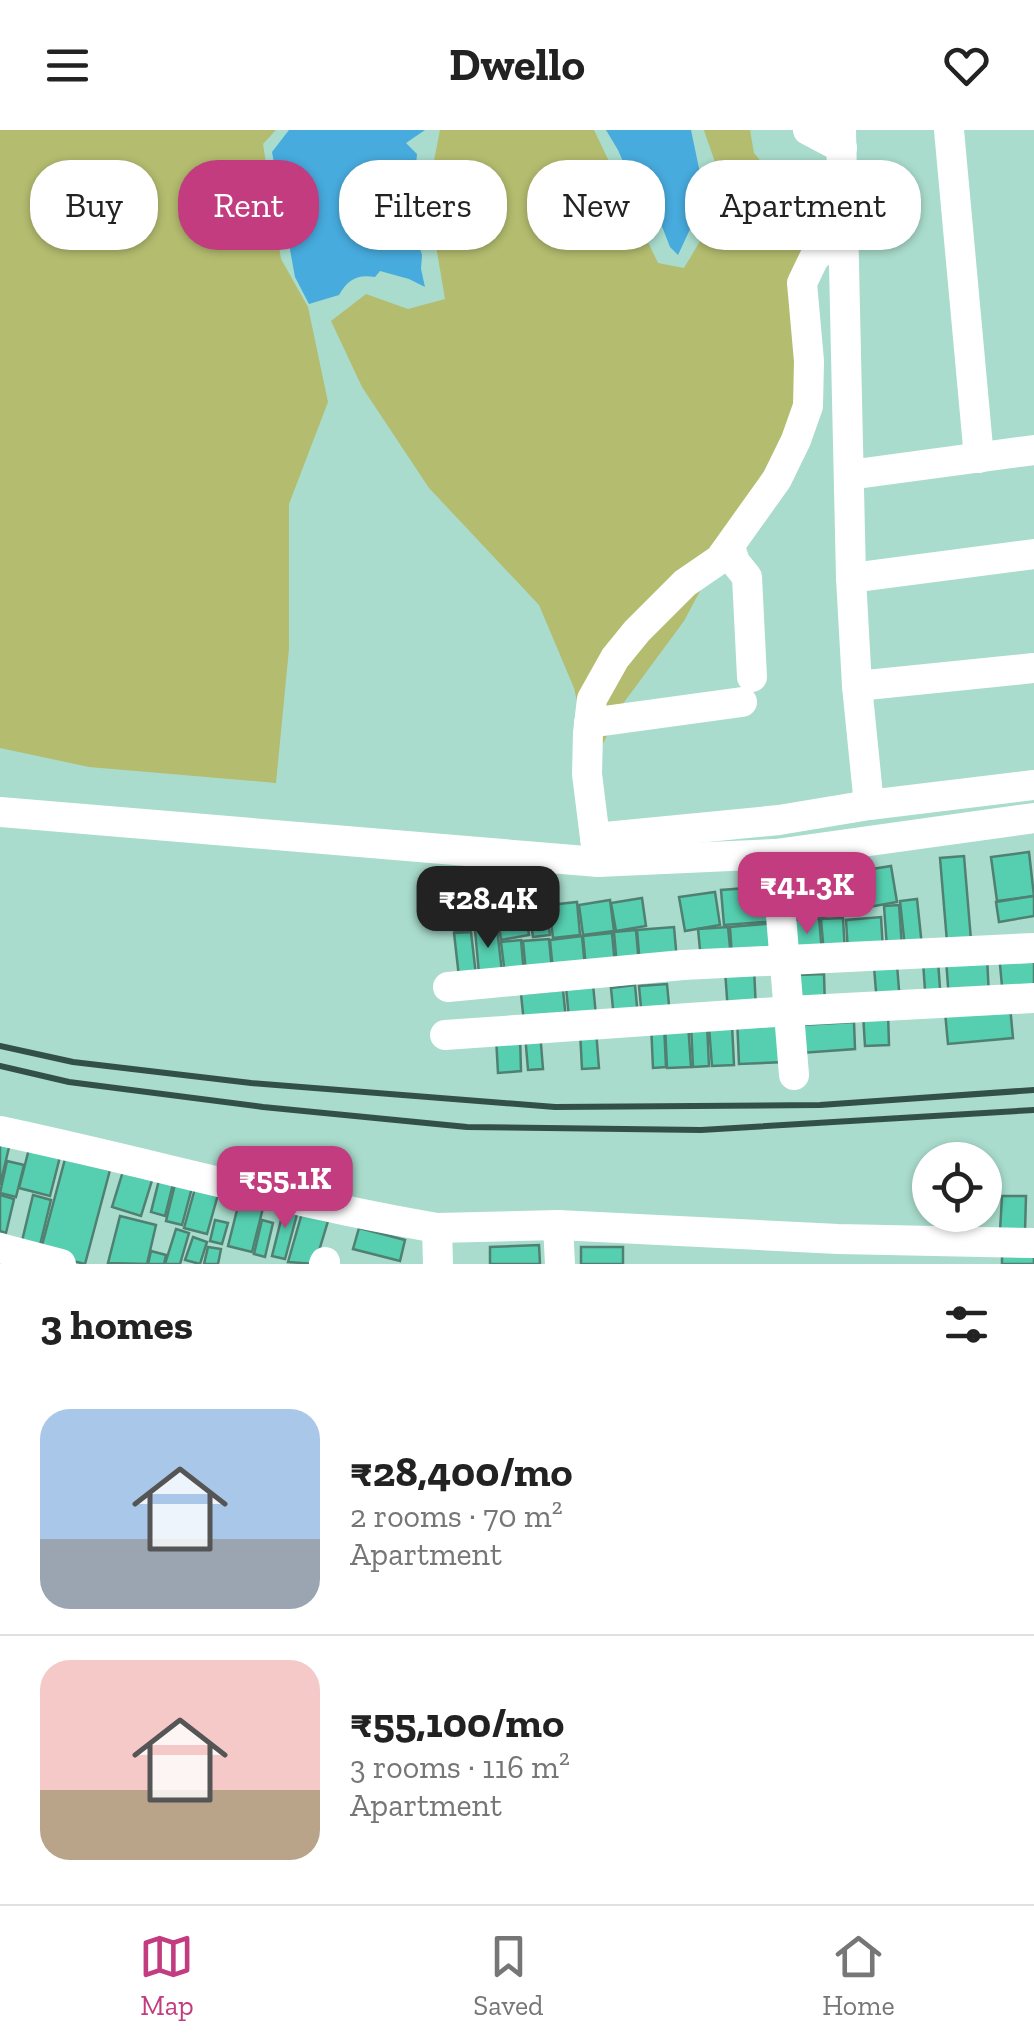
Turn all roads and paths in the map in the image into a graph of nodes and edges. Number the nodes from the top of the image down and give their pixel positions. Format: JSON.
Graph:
{"nodes":[{"id":1,"x":808,"y":130,"type":"edge"},
{"id":2,"x":950,"y":130,"type":"edge"},
{"id":3,"x":842,"y":139,"type":"edge"},
{"id":4,"x":823,"y":250,"type":"edge"},
{"id":5,"x":844,"y":250,"type":"edge"},
{"id":6,"x":1034,"y":450,"type":"edge"},
{"id":7,"x":979,"y":458,"type":"junction"},
{"id":8,"x":849,"y":476,"type":"junction"},
{"id":9,"x":730,"y":547,"type":"junction"},
{"id":10,"x":1034,"y":554,"type":"edge"},
{"id":11,"x":851,"y":578,"type":"junction"},
{"id":12,"x":1034,"y":668,"type":"edge"},
{"id":13,"x":857,"y":686,"type":"junction"},
{"id":14,"x":589,"y":723,"type":"junction"},
{"id":15,"x":1034,"y":785,"type":"edge"},
{"id":16,"x":869,"y":805,"type":"junction"},
{"id":17,"x":0,"y":812,"type":"edge"},
{"id":18,"x":1034,"y":818,"type":"edge"},
{"id":19,"x":597,"y":850,"type":"junction"},
{"id":20,"x":776,"y":854,"type":"junction"},
{"id":21,"x":1034,"y":948,"type":"edge"},
{"id":22,"x":786,"y":960,"type":"junction"},
{"id":23,"x":448,"y":987,"type":"dead end"},
{"id":24,"x":1034,"y":998,"type":"edge"},
{"id":25,"x":790,"y":1011,"type":"junction"},
{"id":26,"x":445,"y":1035,"type":"dead end"},
{"id":27,"x":794,"y":1075,"type":"dead end"},
{"id":28,"x":0,"y":1131,"type":"edge"},
{"id":29,"x":558,"y":1225,"type":"junction"},
{"id":30,"x":437,"y":1228,"type":"junction"},
{"id":31,"x":705,"y":1233,"type":"junction"},
{"id":32,"x":979,"y":1240,"type":"edge"},
{"id":33,"x":1034,"y":1243,"type":"edge"},
{"id":34,"x":0,"y":1248,"type":"edge"},
{"id":35,"x":838,"y":1252,"type":"edge"},
{"id":36,"x":60,"y":1264,"type":"edge"},
{"id":37,"x":438,"y":1264,"type":"edge"},
{"id":38,"x":560,"y":1264,"type":"edge"},
{"id":39,"x":705,"y":1264,"type":"edge"}],
"edges":[{"from":1,"to":3,"type":"street"},
{"from":2,"to":7,"type":"street"},
{"from":4,"to":9,"type":"street"},
{"from":5,"to":8,"type":"street"},
{"from":6,"to":7,"type":"street"},
{"from":7,"to":8,"type":"street"},
{"from":8,"to":11,"type":"street"},
{"from":9,"to":14,"type":"street"},
{"from":9,"to":14,"type":"street"},
{"from":10,"to":11,"type":"street"},
{"from":11,"to":13,"type":"street"},
{"from":12,"to":13,"type":"street"},
{"from":13,"to":16,"type":"street"},
{"from":14,"to":19,"type":"street"},
{"from":15,"to":16,"type":"street"},
{"from":16,"to":19,"type":"street"},
{"from":17,"to":19,"type":"street"},
{"from":18,"to":20,"type":"street"},
{"from":19,"to":20,"type":"street"},
{"from":20,"to":22,"type":"street"},
{"from":21,"to":22,"type":"street"},
{"from":22,"to":23,"type":"street"},
{"from":22,"to":25,"type":"street"},
{"from":24,"to":25,"type":"street"},
{"from":25,"to":26,"type":"street"},
{"from":25,"to":27,"type":"street"},
{"from":28,"to":30,"type":"street"},
{"from":29,"to":30,"type":"street"},
{"from":29,"to":31,"type":"street"},
{"from":29,"to":38,"type":"street"},
{"from":30,"to":37,"type":"street"},
{"from":31,"to":35,"type":"street"},
{"from":31,"to":39,"type":"street"},
{"from":32,"to":33,"type":"street"},
{"from":32,"to":35,"type":"street"},
{"from":34,"to":36,"type":"street"}]}
